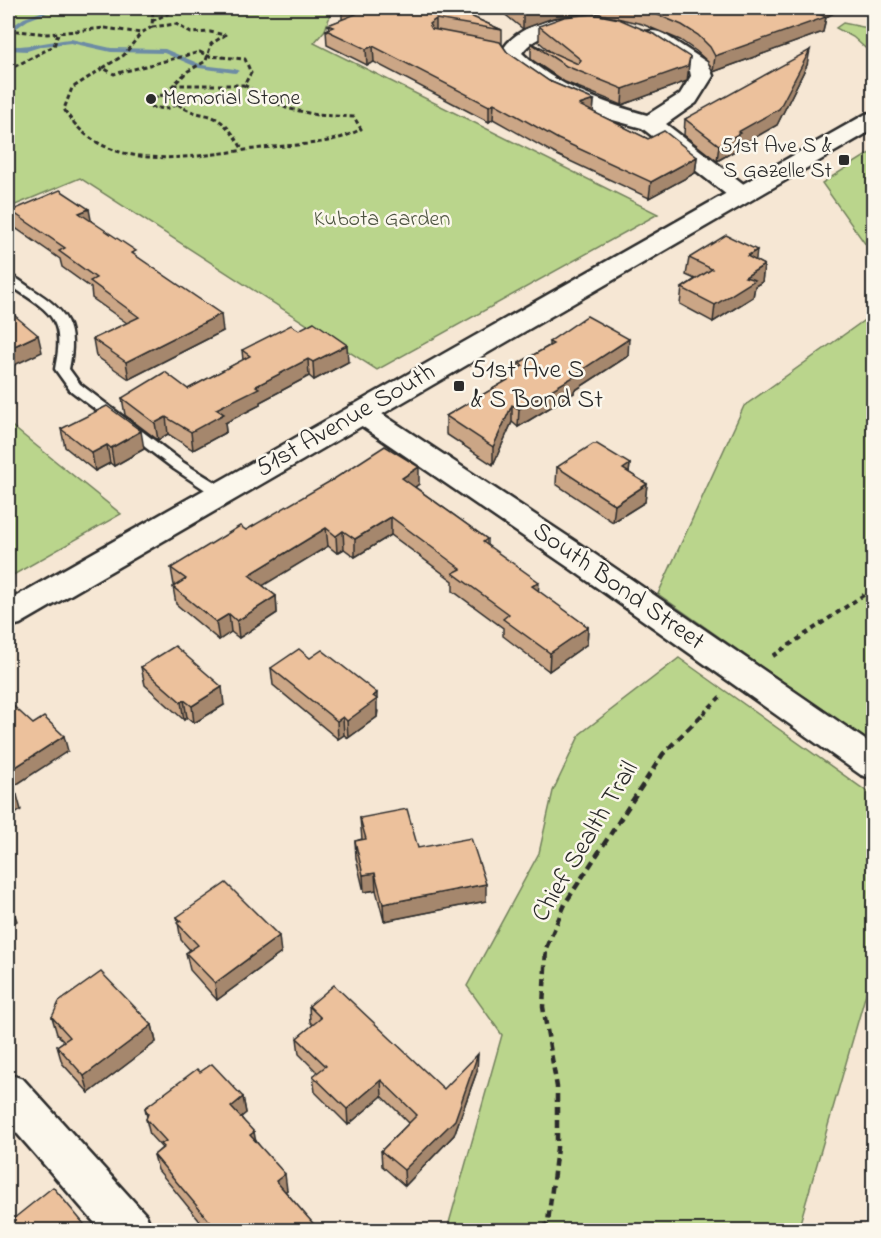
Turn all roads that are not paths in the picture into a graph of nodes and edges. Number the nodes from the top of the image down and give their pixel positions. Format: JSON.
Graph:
{"nodes":[{"id":1,"x":606,"y":21,"type":"edge"},
{"id":2,"x":633,"y":28,"type":"edge"},
{"id":3,"x":873,"y":118,"type":"edge"},
{"id":4,"x":650,"y":123,"type":"junction"},
{"id":5,"x":741,"y":194,"type":"junction"},
{"id":6,"x":8,"y":279,"type":"edge"},
{"id":7,"x":360,"y":412,"type":"junction"},
{"id":8,"x":221,"y":493,"type":"junction"},
{"id":9,"x":8,"y":616,"type":"edge"},
{"id":10,"x":873,"y":765,"type":"edge"},
{"id":11,"x":8,"y":1093,"type":"edge"},
{"id":12,"x":130,"y":1230,"type":"edge"}],
"edges":[{"from":1,"to":4,"type":"street"},
{"from":2,"to":4,"type":"street"},
{"from":3,"to":5,"type":"street","name":"51st Avenue South"},
{"from":4,"to":5,"type":"street"},
{"from":5,"to":7,"type":"street","name":"51st Avenue South"},
{"from":6,"to":8,"type":"lane"},
{"from":7,"to":8,"type":"street","name":"51st Avenue South"},
{"from":7,"to":10,"type":"street","name":"South Bond Street"},
{"from":8,"to":9,"type":"street","name":"51st Avenue South"},
{"from":11,"to":12,"type":"street"}]}
